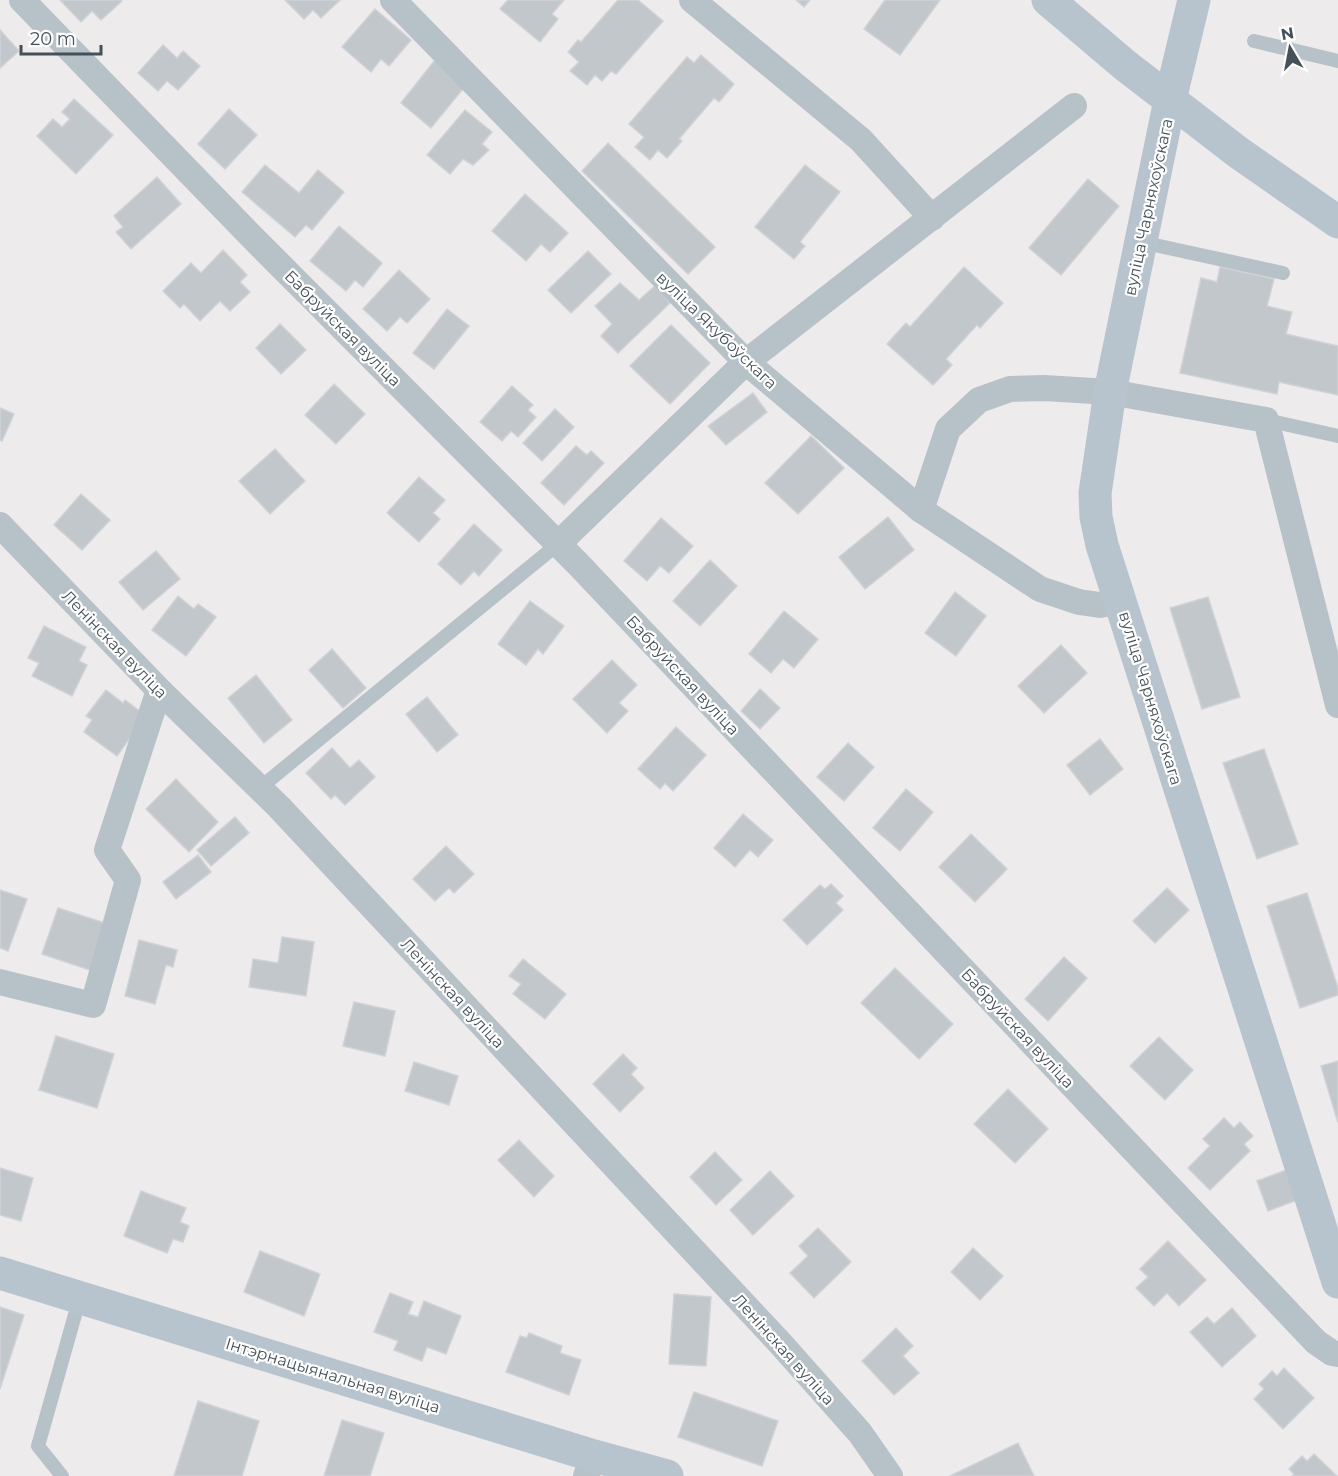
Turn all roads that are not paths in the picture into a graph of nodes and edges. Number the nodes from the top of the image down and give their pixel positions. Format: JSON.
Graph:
{"nodes":[{"id":1,"x":22,"y":0,"type":"edge"},
{"id":2,"x":393,"y":0,"type":"edge"},
{"id":3,"x":693,"y":0,"type":"edge"},
{"id":4,"x":1048,"y":0,"type":"edge"},
{"id":5,"x":1194,"y":0,"type":"edge"},
{"id":6,"x":1254,"y":41,"type":"dead end"},
{"id":7,"x":1338,"y":62,"type":"edge"},
{"id":8,"x":1170,"y":100,"type":"junction"},
{"id":9,"x":1074,"y":106,"type":"dead end"},
{"id":10,"x":932,"y":218,"type":"junction"},
{"id":11,"x":1338,"y":222,"type":"edge"},
{"id":12,"x":1141,"y":242,"type":"junction"},
{"id":13,"x":1283,"y":273,"type":"dead end"},
{"id":14,"x":746,"y":362,"type":"junction"},
{"id":15,"x":1110,"y":392,"type":"junction"},
{"id":16,"x":1266,"y":420,"type":"junction"},
{"id":17,"x":1338,"y":436,"type":"edge"},
{"id":18,"x":921,"y":510,"type":"junction"},
{"id":19,"x":0,"y":525,"type":"edge"},
{"id":20,"x":558,"y":544,"type":"junction"},
{"id":21,"x":1120,"y":601,"type":"junction"},
{"id":22,"x":159,"y":690,"type":"junction"},
{"id":23,"x":1338,"y":705,"type":"edge"},
{"id":24,"x":261,"y":787,"type":"junction"},
{"id":25,"x":0,"y":982,"type":"edge"},
{"id":26,"x":0,"y":1273,"type":"edge"},
{"id":27,"x":1338,"y":1282,"type":"edge"},
{"id":28,"x":80,"y":1297,"type":"junction"},
{"id":29,"x":1338,"y":1354,"type":"edge"},
{"id":30,"x":590,"y":1466,"type":"edge"},
{"id":31,"x":62,"y":1476,"type":"edge"},
{"id":32,"x":667,"y":1476,"type":"edge"},
{"id":33,"x":890,"y":1476,"type":"edge"}],
"edges":[{"from":1,"to":20,"type":"street","name":"Бабруйская вуліца"},
{"from":2,"to":14,"type":"street","name":"вуліца Якубоўскага"},
{"from":3,"to":10,"type":"street"},
{"from":4,"to":8,"type":"street","name":"вуліца Чарняхоўскага"},
{"from":5,"to":8,"type":"street"},
{"from":6,"to":7,"type":"lane"},
{"from":8,"to":11,"type":"street","name":"вуліца Чарняхоўскага"},
{"from":8,"to":12,"type":"street","name":"вуліца Чарняхоўскага"},
{"from":9,"to":10,"type":"street"},
{"from":10,"to":14,"type":"street"},
{"from":12,"to":13,"type":"lane"},
{"from":12,"to":15,"type":"street","name":"вуліца Чарняхоўскага"},
{"from":14,"to":18,"type":"street","name":"вуліца Якубоўскага"},
{"from":14,"to":20,"type":"street"},
{"from":15,"to":16,"type":"street"},
{"from":15,"to":18,"type":"street"},
{"from":15,"to":21,"type":"street","name":"вуліца Чарняхоўскага"},
{"from":16,"to":17,"type":"lane"},
{"from":16,"to":23,"type":"street"},
{"from":18,"to":21,"type":"street","name":"вуліца Якубоўскага"},
{"from":19,"to":22,"type":"street","name":"Ленінская вуліца"},
{"from":20,"to":24,"type":"lane"},
{"from":20,"to":29,"type":"street","name":"Бабруйская вуліца"},
{"from":21,"to":27,"type":"street","name":"вуліца Чарняхоўскага"},
{"from":22,"to":24,"type":"street","name":"Ленінская вуліца"},
{"from":22,"to":25,"type":"street"},
{"from":24,"to":33,"type":"street","name":"Ленінская вуліца"},
{"from":26,"to":28,"type":"street","name":"Інтэрнацыянальная вуліца"},
{"from":28,"to":30,"type":"street","name":"Інтэрнацыянальная вуліца"},
{"from":28,"to":31,"type":"lane"},
{"from":30,"to":32,"type":"street","name":"Інтэрнацыянальная вуліца"}]}
